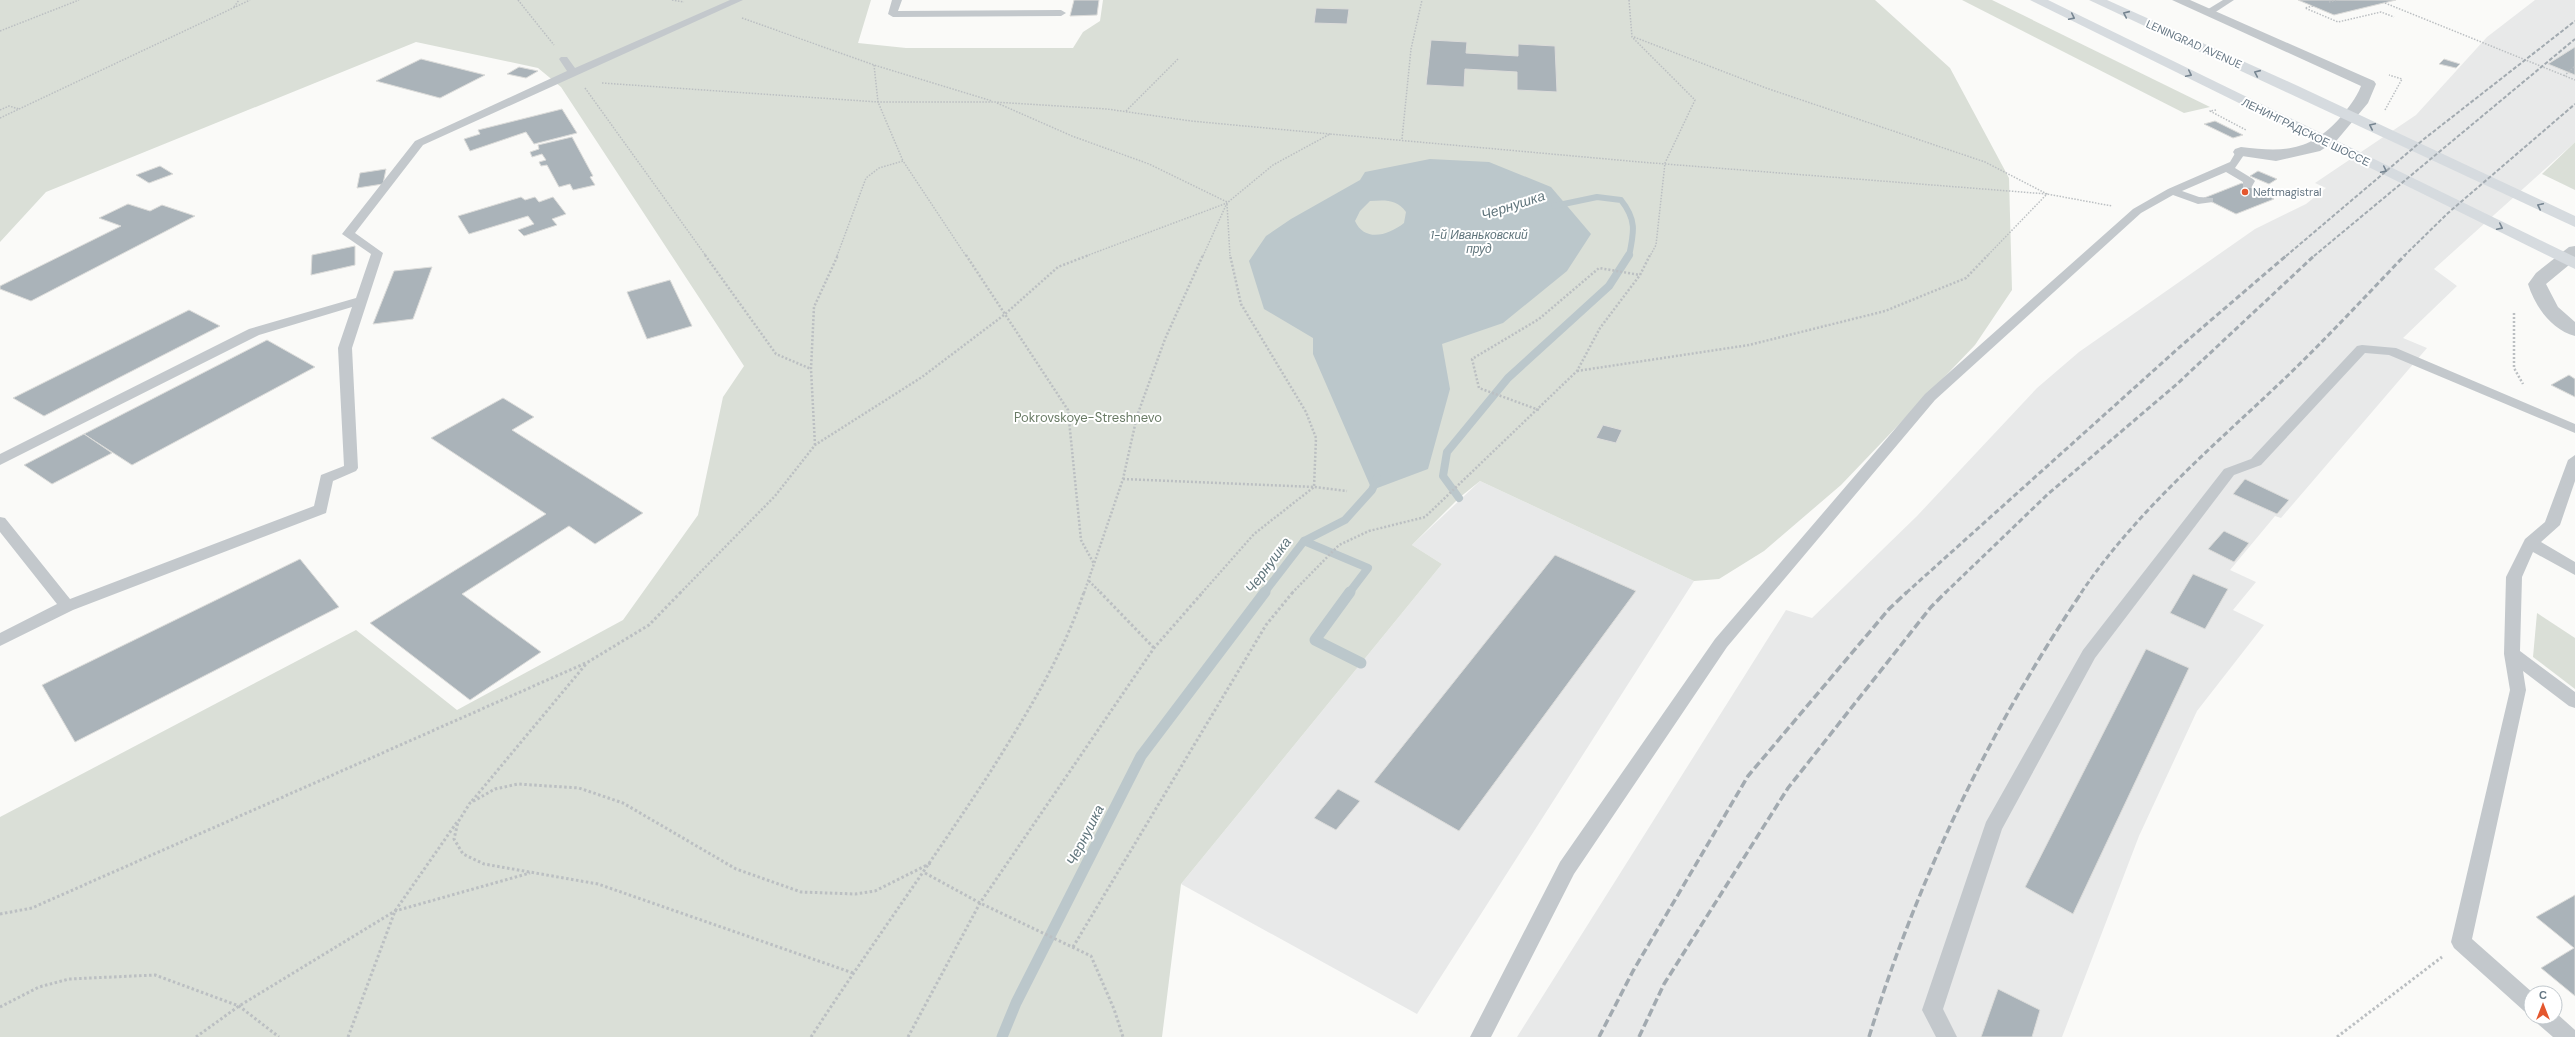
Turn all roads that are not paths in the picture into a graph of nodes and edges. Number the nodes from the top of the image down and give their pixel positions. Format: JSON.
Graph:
{"nodes":[{"id":1,"x":738,"y":0,"type":"edge"},
{"id":2,"x":897,"y":0,"type":"edge"},
{"id":3,"x":2037,"y":0,"type":"edge"},
{"id":4,"x":2096,"y":0,"type":"edge"},
{"id":5,"x":2178,"y":0,"type":"edge"},
{"id":6,"x":2229,"y":0,"type":"edge"},
{"id":7,"x":1061,"y":13,"type":"dead end"},
{"id":8,"x":2208,"y":13,"type":"junction"},
{"id":9,"x":564,"y":59,"type":"road end"},
{"id":10,"x":573,"y":72,"type":"junction"},
{"id":11,"x":2241,"y":152,"type":"joint"},
{"id":12,"x":2226,"y":167,"type":"junction"},
{"id":13,"x":2247,"y":186,"type":"dead end"},
{"id":14,"x":2172,"y":191,"type":"junction"},
{"id":15,"x":2209,"y":200,"type":"dead end"},
{"id":16,"x":2575,"y":222,"type":"edge"},
{"id":17,"x":2575,"y":251,"type":"edge"},
{"id":18,"x":2575,"y":264,"type":"edge"},
{"id":19,"x":363,"y":300,"type":"junction"},
{"id":20,"x":2575,"y":330,"type":"edge"},
{"id":21,"x":2575,"y":429,"type":"edge"},
{"id":22,"x":0,"y":460,"type":"edge"},
{"id":23,"x":2575,"y":460,"type":"edge"},
{"id":24,"x":0,"y":522,"type":"edge"},
{"id":25,"x":2530,"y":543,"type":"junction"},
{"id":26,"x":2575,"y":569,"type":"edge"},
{"id":27,"x":68,"y":606,"type":"junction"},
{"id":28,"x":0,"y":640,"type":"edge"},
{"id":29,"x":2512,"y":654,"type":"junction"},
{"id":30,"x":2575,"y":701,"type":"edge"},
{"id":31,"x":2523,"y":997,"type":"edge"},
{"id":32,"x":2554,"y":1025,"type":"edge"},
{"id":33,"x":1480,"y":1037,"type":"edge"},
{"id":34,"x":1947,"y":1037,"type":"edge"},
{"id":35,"x":2568,"y":1037,"type":"edge"}],
"edges":[{"from":1,"to":10,"type":"lane"},
{"from":2,"to":7,"type":"lane"},
{"from":3,"to":18,"type":"main road","name":"ЛЕНИНГРАДСКОЕ ШОССЕ","one_way":true},
{"from":16,"to":4,"type":"main road","name":"LENINGRAD AVENUE","one_way":true},
{"from":5,"to":8,"type":"street"},
{"from":6,"to":8,"type":"lane"},
{"from":8,"to":11,"type":"street"},
{"from":9,"to":10,"type":"lane"},
{"from":10,"to":19,"type":"lane"},
{"from":11,"to":12,"type":"lane"},
{"from":12,"to":13,"type":"lane"},
{"from":12,"to":14,"type":"lane"},
{"from":14,"to":15,"type":"lane"},
{"from":14,"to":33,"type":"lane"},
{"from":17,"to":20,"type":"street"},
{"from":19,"to":22,"type":"lane"},
{"from":19,"to":27,"type":"lane"},
{"from":21,"to":34,"type":"lane"},
{"from":23,"to":25,"type":"lane"},
{"from":24,"to":27,"type":"lane"},
{"from":25,"to":26,"type":"lane"},
{"from":25,"to":29,"type":"lane"},
{"from":27,"to":28,"type":"lane"},
{"from":29,"to":30,"type":"lane"},
{"from":29,"to":31,"type":"lane"},
{"from":32,"to":35,"type":"lane"}]}
